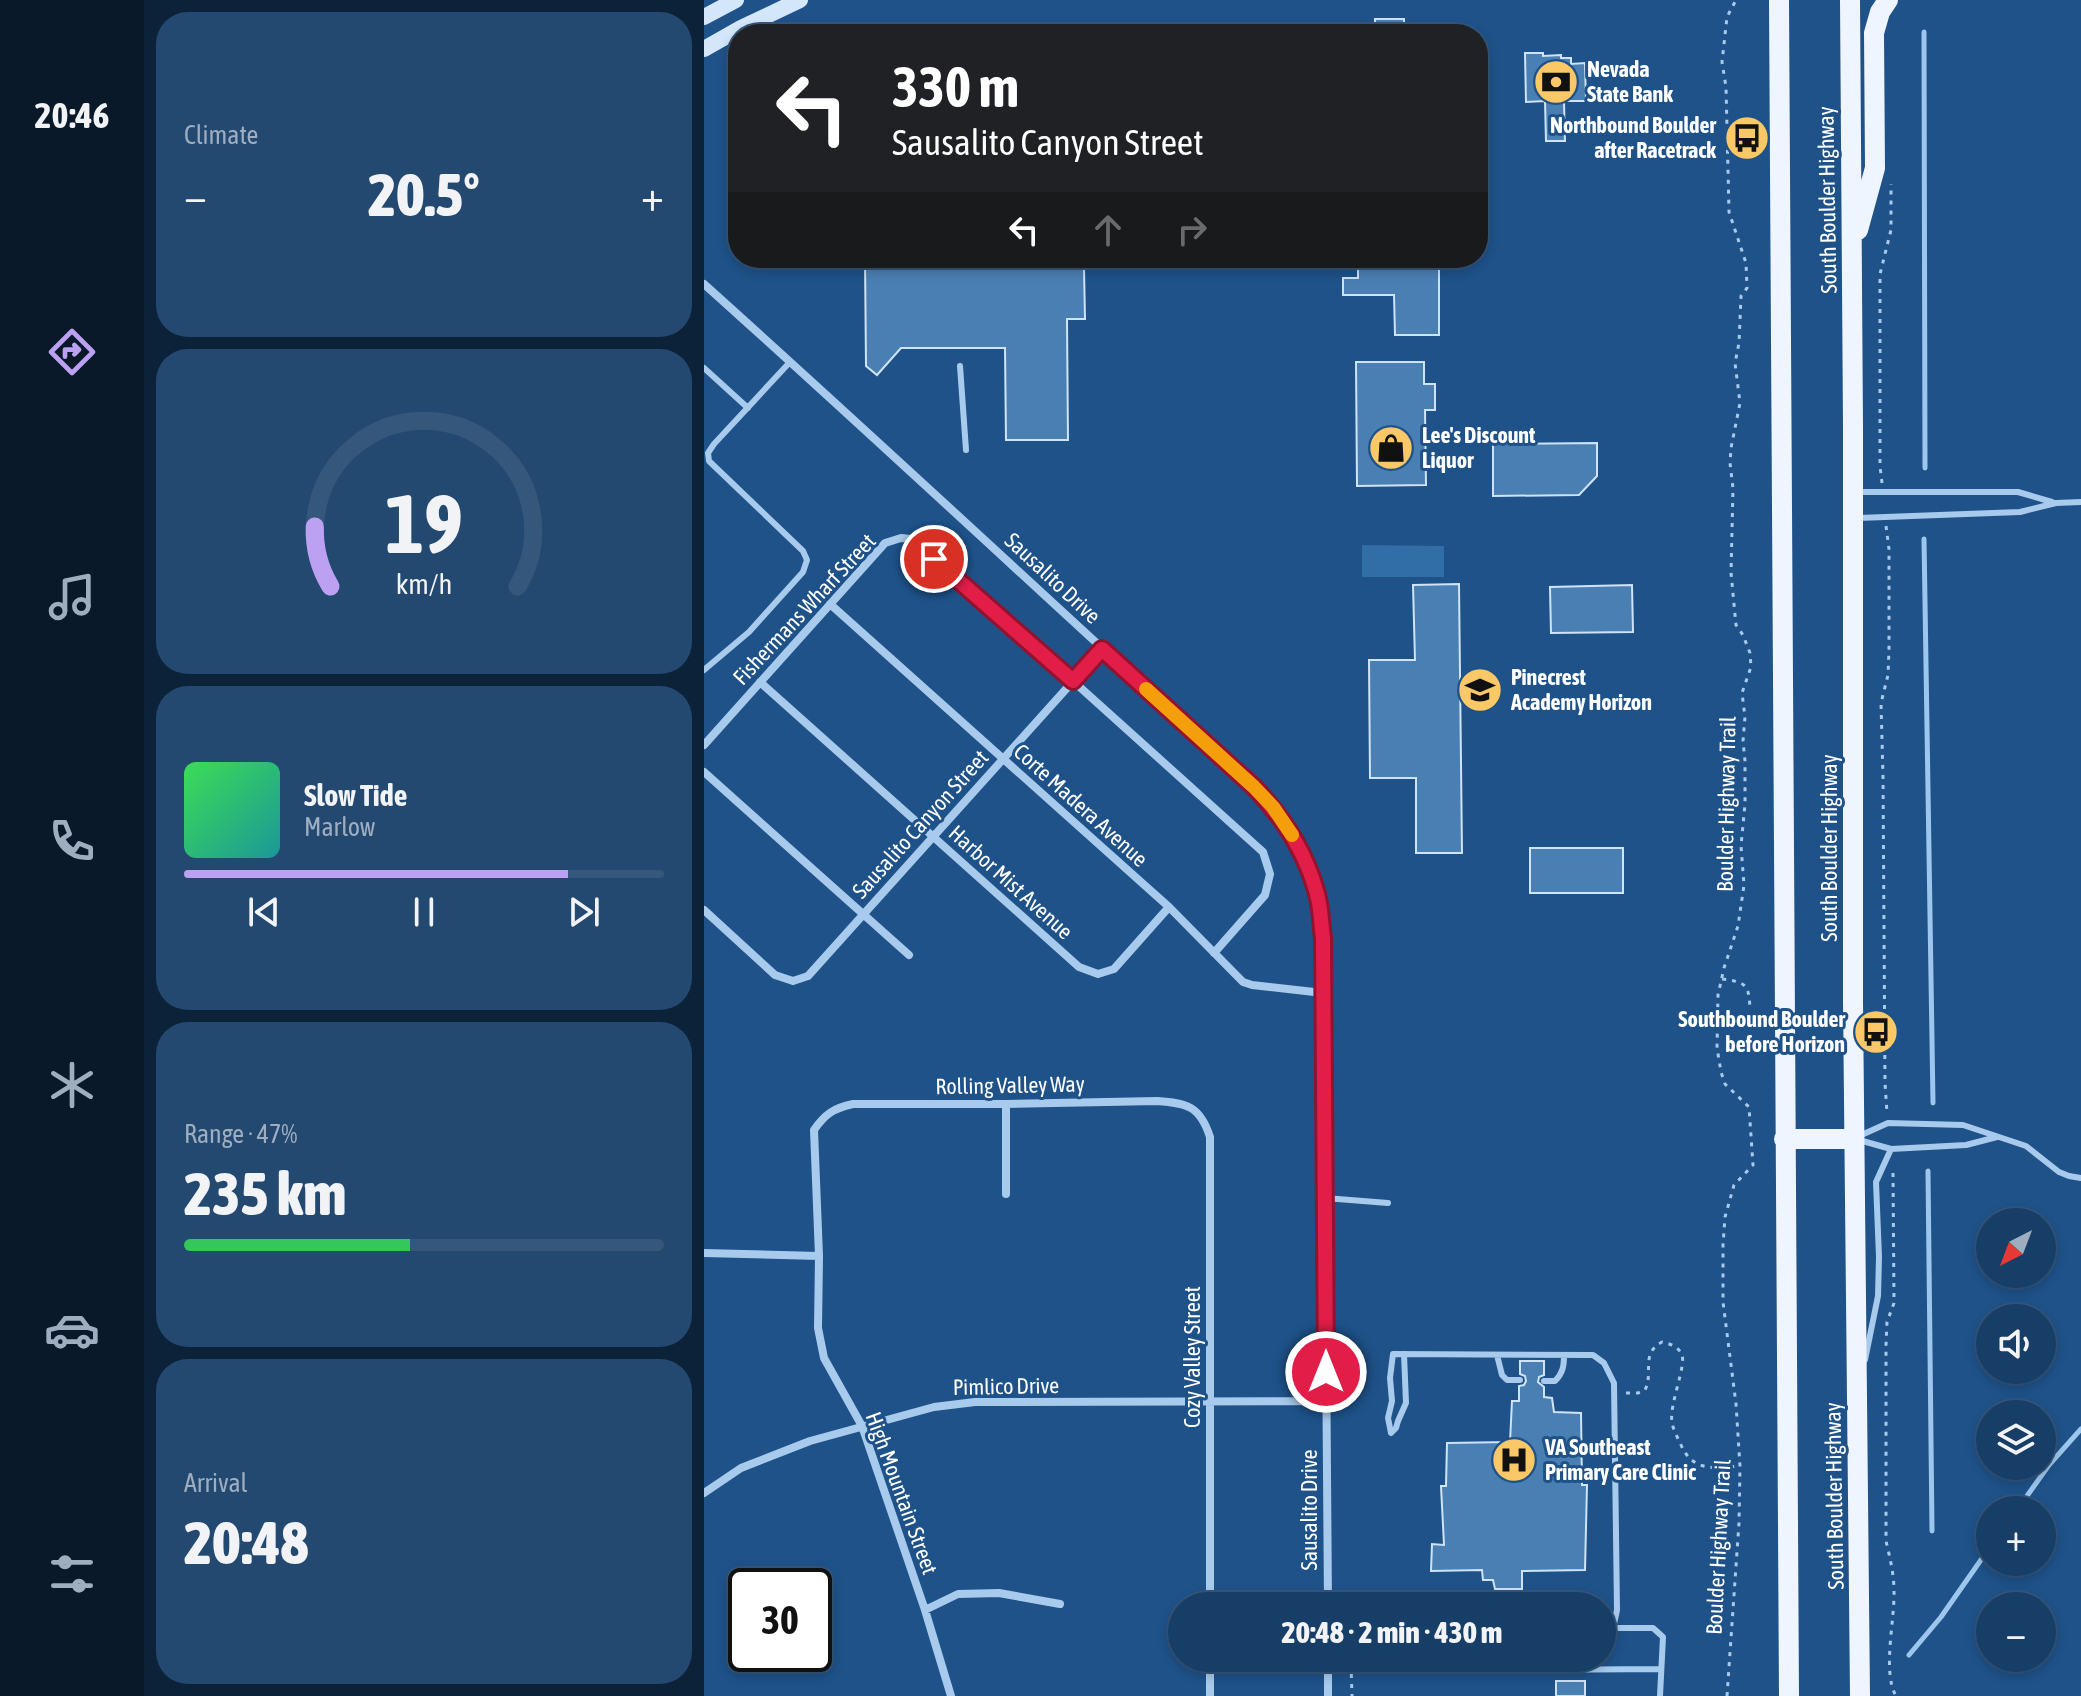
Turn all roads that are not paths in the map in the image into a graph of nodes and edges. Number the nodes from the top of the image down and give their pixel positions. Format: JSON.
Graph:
{"nodes":[{"id":1,"x":736,"y":0,"type":"edge"},
{"id":2,"x":800,"y":0,"type":"edge"},
{"id":3,"x":1779,"y":0,"type":"edge"},
{"id":4,"x":1850,"y":0,"type":"edge"},
{"id":5,"x":1888,"y":0,"type":"edge"},
{"id":6,"x":704,"y":17,"type":"edge"},
{"id":7,"x":749,"y":24,"type":"edge"},
{"id":8,"x":728,"y":35,"type":"edge"},
{"id":9,"x":704,"y":49,"type":"edge"},
{"id":10,"x":1852,"y":253,"type":"junction"},
{"id":11,"x":704,"y":284,"type":"edge"},
{"id":12,"x":790,"y":362,"type":"junction"},
{"id":13,"x":960,"y":366,"type":"dead end"},
{"id":14,"x":704,"y":368,"type":"edge"},
{"id":15,"x":748,"y":408,"type":"junction"},
{"id":16,"x":966,"y":450,"type":"dead end"},
{"id":17,"x":1853,"y":492,"type":"junction"},
{"id":18,"x":2081,"y":502,"type":"edge"},
{"id":19,"x":2056,"y":503,"type":"junction"},
{"id":20,"x":1853,"y":518,"type":"junction"},
{"id":21,"x":830,"y":604,"type":"junction"},
{"id":22,"x":1102,"y":649,"type":"junction"},
{"id":23,"x":704,"y":670,"type":"edge"},
{"id":24,"x":1073,"y":681,"type":"junction"},
{"id":25,"x":760,"y":682,"type":"junction"},
{"id":26,"x":704,"y":745,"type":"edge"},
{"id":27,"x":1003,"y":759,"type":"junction"},
{"id":28,"x":704,"y":772,"type":"edge"},
{"id":29,"x":933,"y":837,"type":"junction"},
{"id":30,"x":1169,"y":907,"type":"junction"},
{"id":31,"x":704,"y":910,"type":"edge"},
{"id":32,"x":863,"y":914,"type":"junction"},
{"id":33,"x":1214,"y":953,"type":"junction"},
{"id":34,"x":909,"y":955,"type":"dead end"},
{"id":35,"x":1323,"y":993,"type":"junction"},
{"id":36,"x":1006,"y":1104,"type":"junction"},
{"id":37,"x":1198,"y":1111,"type":"joint"},
{"id":38,"x":823,"y":1117,"type":"joint"},
{"id":39,"x":1997,"y":1137,"type":"junction"},
{"id":40,"x":1784,"y":1139,"type":"junction"},
{"id":41,"x":1854,"y":1139,"type":"junction"},
{"id":42,"x":1891,"y":1149,"type":"junction"},
{"id":43,"x":2081,"y":1178,"type":"edge"},
{"id":44,"x":1006,"y":1194,"type":"dead end"},
{"id":45,"x":1325,"y":1198,"type":"junction"},
{"id":46,"x":1388,"y":1203,"type":"dead end"},
{"id":47,"x":704,"y":1253,"type":"edge"},
{"id":48,"x":819,"y":1256,"type":"junction"},
{"id":49,"x":1404,"y":1354,"type":"junction"},
{"id":50,"x":1497,"y":1355,"type":"junction"},
{"id":51,"x":1564,"y":1355,"type":"junction"},
{"id":52,"x":1520,"y":1380,"type":"dead end"},
{"id":53,"x":1544,"y":1381,"type":"dead end"},
{"id":54,"x":1326,"y":1401,"type":"junction"},
{"id":55,"x":1210,"y":1402,"type":"junction"},
{"id":56,"x":1857,"y":1403,"type":"junction"},
{"id":57,"x":862,"y":1426,"type":"junction"},
{"id":58,"x":704,"y":1493,"type":"edge"},
{"id":59,"x":1210,"y":1592,"type":"edge"},
{"id":60,"x":1328,"y":1592,"type":"edge"},
{"id":61,"x":1060,"y":1604,"type":"dead end"},
{"id":62,"x":925,"y":1610,"type":"junction"},
{"id":63,"x":1616,"y":1613,"type":"edge"},
{"id":64,"x":1616,"y":1628,"type":"edge"},
{"id":65,"x":1616,"y":1669,"type":"edge"},
{"id":66,"x":1661,"y":1669,"type":"junction"},
{"id":67,"x":1210,"y":1672,"type":"edge"},
{"id":68,"x":1328,"y":1672,"type":"edge"},
{"id":69,"x":951,"y":1696,"type":"edge"},
{"id":70,"x":1210,"y":1696,"type":"edge"},
{"id":71,"x":1328,"y":1696,"type":"edge"},
{"id":72,"x":1660,"y":1696,"type":"edge"},
{"id":73,"x":1789,"y":1696,"type":"edge"},
{"id":74,"x":1860,"y":1696,"type":"edge"}],
"edges":[{"from":1,"to":6,"type":"main road"},
{"from":2,"to":7,"type":"main road"},
{"from":3,"to":40,"type":"main road","name":"South Boulder Highway"},
{"from":4,"to":10,"type":"main road","name":"South Boulder Highway"},
{"from":5,"to":10,"type":"main road"},
{"from":8,"to":9,"type":"main road"},
{"from":10,"to":17,"type":"main road","name":"South Boulder Highway"},
{"from":11,"to":12,"type":"street","name":"Sausalito Drive"},
{"from":12,"to":15,"type":"lane"},
{"from":12,"to":22,"type":"street","name":"Sausalito Drive"},
{"from":13,"to":16,"type":"lane"},
{"from":14,"to":15,"type":"lane"},
{"from":15,"to":23,"type":"lane"},
{"from":17,"to":19,"type":"lane"},
{"from":17,"to":20,"type":"main road","name":"South Boulder Highway"},
{"from":18,"to":19,"type":"lane"},
{"from":19,"to":20,"type":"lane"},
{"from":20,"to":41,"type":"main road","name":"South Boulder Highway"},
{"from":21,"to":24,"type":"street","name":"Fishermans Wharf Street"},
{"from":21,"to":25,"type":"street","name":"Fishermans Wharf Street"},
{"from":21,"to":27,"type":"street","name":"Corte Madera Avenue"},
{"from":22,"to":24,"type":"street","name":"Sausalito Canyon Street"},
{"from":22,"to":35,"type":"street","name":"Sausalito Drive"},
{"from":24,"to":27,"type":"street","name":"Sausalito Canyon Street"},
{"from":24,"to":33,"type":"street"},
{"from":25,"to":26,"type":"street","name":"Fishermans Wharf Street"},
{"from":25,"to":29,"type":"street","name":"Harbor Mist Avenue"},
{"from":27,"to":29,"type":"street","name":"Sausalito Canyon Street"},
{"from":27,"to":30,"type":"street","name":"Corte Madera Avenue"},
{"from":28,"to":32,"type":"street"},
{"from":29,"to":30,"type":"street","name":"Harbor Mist Avenue"},
{"from":29,"to":32,"type":"street","name":"Sausalito Canyon Street"},
{"from":30,"to":33,"type":"street","name":"Corte Madera Avenue"},
{"from":31,"to":32,"type":"street","name":"Sausalito Canyon Street"},
{"from":32,"to":34,"type":"street"},
{"from":33,"to":35,"type":"street","name":"Corte Madera Avenue"},
{"from":35,"to":45,"type":"street","name":"Sausalito Drive"},
{"from":36,"to":37,"type":"street","name":"Rolling Valley Way"},
{"from":36,"to":38,"type":"street","name":"Rolling Valley Way"},
{"from":36,"to":44,"type":"street"},
{"from":37,"to":55,"type":"street","name":"Cozy Valley Street"},
{"from":38,"to":48,"type":"street","name":"High Mountain Street"},
{"from":39,"to":41,"type":"lane"},
{"from":39,"to":42,"type":"lane"},
{"from":39,"to":43,"type":"lane"},
{"from":40,"to":41,"type":"main road"},
{"from":40,"to":73,"type":"main road","name":"South Boulder Highway"},
{"from":41,"to":42,"type":"lane"},
{"from":41,"to":56,"type":"main road","name":"South Boulder Highway"},
{"from":42,"to":56,"type":"lane"},
{"from":45,"to":46,"type":"lane"},
{"from":45,"to":54,"type":"street","name":"Sausalito Drive"},
{"from":47,"to":48,"type":"street"},
{"from":48,"to":57,"type":"street","name":"High Mountain Street"},
{"from":49,"to":49,"type":"lane"},
{"from":49,"to":50,"type":"lane"},
{"from":50,"to":51,"type":"lane"},
{"from":50,"to":52,"type":"lane"},
{"from":51,"to":53,"type":"lane"},
{"from":51,"to":63,"type":"lane"},
{"from":54,"to":55,"type":"street","name":"Pimlico Drive"},
{"from":54,"to":60,"type":"street","name":"Sausalito Drive"},
{"from":55,"to":57,"type":"street","name":"Pimlico Drive"},
{"from":55,"to":59,"type":"street","name":"Cozy Valley Street"},
{"from":56,"to":74,"type":"main road","name":"South Boulder Highway"},
{"from":57,"to":58,"type":"street","name":"Pimlico Drive"},
{"from":57,"to":62,"type":"street","name":"High Mountain Street"},
{"from":61,"to":62,"type":"street"},
{"from":62,"to":69,"type":"street","name":"High Mountain Street"},
{"from":64,"to":66,"type":"lane"},
{"from":65,"to":66,"type":"lane"},
{"from":66,"to":72,"type":"lane"},
{"from":67,"to":70,"type":"street"},
{"from":68,"to":71,"type":"street"}]}
